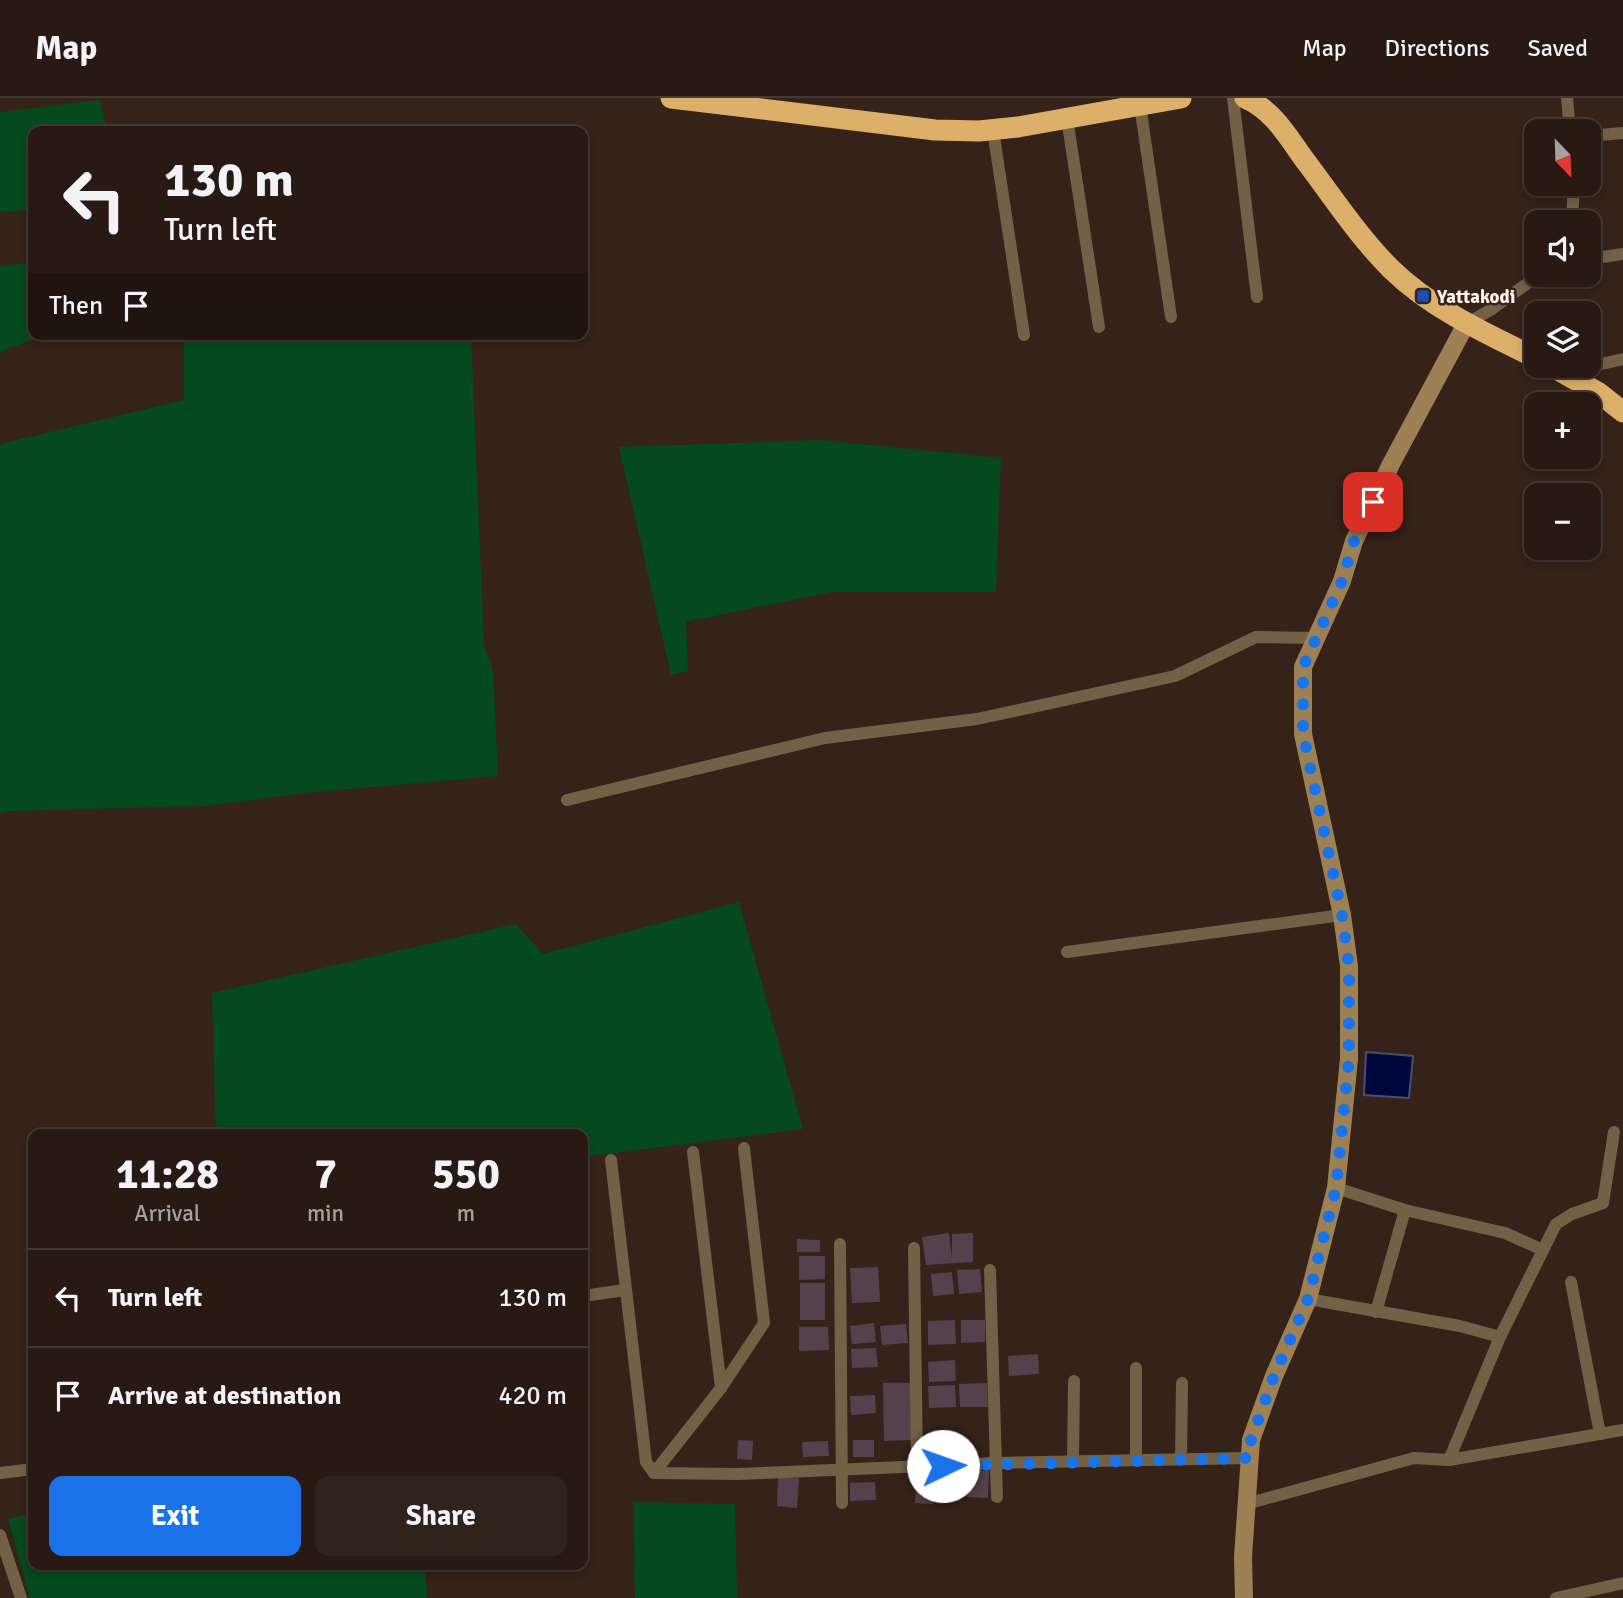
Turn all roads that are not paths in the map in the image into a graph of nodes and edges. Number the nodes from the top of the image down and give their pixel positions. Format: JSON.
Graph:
{"nodes":[{"id":1,"x":671,"y":98,"type":"edge"},
{"id":2,"x":1181,"y":98,"type":"edge"},
{"id":3,"x":1233,"y":98,"type":"edge"},
{"id":4,"x":1247,"y":98,"type":"edge"},
{"id":5,"x":1567,"y":98,"type":"edge"},
{"id":6,"x":1140,"y":105,"type":"junction"},
{"id":7,"x":1066,"y":118,"type":"junction"},
{"id":8,"x":1569,"y":119,"type":"edge"},
{"id":9,"x":993,"y":130,"type":"junction"},
{"id":10,"x":1623,"y":133,"type":"edge"},
{"id":11,"x":1601,"y":135,"type":"edge"},
{"id":12,"x":1623,"y":254,"type":"edge"},
{"id":13,"x":1601,"y":257,"type":"edge"},
{"id":14,"x":1524,"y":286,"type":"edge"},
{"id":15,"x":1257,"y":297,"type":"dead end"},
{"id":16,"x":1171,"y":317,"type":"dead end"},
{"id":17,"x":1466,"y":324,"type":"junction"},
{"id":18,"x":1099,"y":327,"type":"dead end"},
{"id":19,"x":1024,"y":335,"type":"dead end"},
{"id":20,"x":1524,"y":352,"type":"edge"},
{"id":21,"x":1623,"y":359,"type":"edge"},
{"id":22,"x":1601,"y":362,"type":"edge"},
{"id":23,"x":1573,"y":378,"type":"edge"},
{"id":24,"x":1623,"y":412,"type":"edge"},
{"id":25,"x":1316,"y":638,"type":"junction"},
{"id":26,"x":567,"y":800,"type":"dead end"},
{"id":27,"x":1342,"y":915,"type":"junction"},
{"id":28,"x":1067,"y":952,"type":"dead end"},
{"id":29,"x":1614,"y":1132,"type":"dead end"},
{"id":30,"x":744,"y":1148,"type":"dead end"},
{"id":31,"x":693,"y":1152,"type":"dead end"},
{"id":32,"x":611,"y":1160,"type":"dead end"},
{"id":33,"x":1336,"y":1188,"type":"junction"},
{"id":34,"x":1405,"y":1210,"type":"junction"},
{"id":35,"x":840,"y":1244,"type":"dead end"},
{"id":36,"x":915,"y":1248,"type":"dead end"},
{"id":37,"x":1543,"y":1250,"type":"junction"},
{"id":38,"x":990,"y":1270,"type":"dead end"},
{"id":39,"x":1571,"y":1282,"type":"dead end"},
{"id":40,"x":625,"y":1290,"type":"junction"},
{"id":41,"x":588,"y":1295,"type":"edge"},
{"id":42,"x":1308,"y":1299,"type":"junction"},
{"id":43,"x":1376,"y":1312,"type":"junction"},
{"id":44,"x":1500,"y":1337,"type":"junction"},
{"id":45,"x":1136,"y":1367,"type":"dead end"},
{"id":46,"x":1074,"y":1381,"type":"dead end"},
{"id":47,"x":1182,"y":1383,"type":"dead end"},
{"id":48,"x":721,"y":1388,"type":"junction"},
{"id":49,"x":1623,"y":1430,"type":"edge"},
{"id":50,"x":1600,"y":1434,"type":"junction"},
{"id":51,"x":1249,"y":1458,"type":"junction"},
{"id":52,"x":1181,"y":1459,"type":"junction"},
{"id":53,"x":1136,"y":1460,"type":"junction"},
{"id":54,"x":1450,"y":1461,"type":"junction"},
{"id":55,"x":1073,"y":1462,"type":"junction"},
{"id":56,"x":996,"y":1463,"type":"junction"},
{"id":57,"x":917,"y":1467,"type":"junction"},
{"id":58,"x":28,"y":1470,"type":"edge"},
{"id":59,"x":840,"y":1470,"type":"junction"},
{"id":60,"x":0,"y":1473,"type":"edge"},
{"id":61,"x":654,"y":1474,"type":"junction"},
{"id":62,"x":997,"y":1497,"type":"dead end"},
{"id":63,"x":842,"y":1503,"type":"dead end"},
{"id":64,"x":1246,"y":1504,"type":"junction"},
{"id":65,"x":0,"y":1535,"type":"edge"},
{"id":66,"x":1623,"y":1583,"type":"edge"},
{"id":67,"x":21,"y":1598,"type":"edge"},
{"id":68,"x":1244,"y":1598,"type":"edge"},
{"id":69,"x":1556,"y":1598,"type":"edge"}],
"edges":[{"from":1,"to":9,"type":"highway"},
{"from":2,"to":6,"type":"highway"},
{"from":3,"to":15,"type":"street"},
{"from":4,"to":17,"type":"highway"},
{"from":5,"to":8,"type":"street"},
{"from":6,"to":7,"type":"highway"},
{"from":6,"to":16,"type":"street"},
{"from":7,"to":9,"type":"highway"},
{"from":7,"to":18,"type":"street"},
{"from":9,"to":19,"type":"street"},
{"from":10,"to":11,"type":"street"},
{"from":12,"to":13,"type":"street"},
{"from":14,"to":17,"type":"street"},
{"from":17,"to":20,"type":"highway"},
{"from":17,"to":25,"type":"street"},
{"from":21,"to":22,"type":"street"},
{"from":23,"to":24,"type":"highway"},
{"from":25,"to":26,"type":"street"},
{"from":25,"to":27,"type":"street"},
{"from":27,"to":28,"type":"street"},
{"from":27,"to":33,"type":"street"},
{"from":29,"to":37,"type":"street"},
{"from":30,"to":48,"type":"street"},
{"from":31,"to":48,"type":"street"},
{"from":32,"to":40,"type":"street"},
{"from":33,"to":34,"type":"street"},
{"from":33,"to":42,"type":"street"},
{"from":34,"to":37,"type":"street"},
{"from":34,"to":43,"type":"street"},
{"from":35,"to":59,"type":"street"},
{"from":36,"to":57,"type":"street"},
{"from":37,"to":44,"type":"street"},
{"from":38,"to":56,"type":"street"},
{"from":39,"to":50,"type":"street"},
{"from":40,"to":41,"type":"street"},
{"from":40,"to":61,"type":"street"},
{"from":42,"to":43,"type":"street"},
{"from":42,"to":51,"type":"street"},
{"from":43,"to":44,"type":"street"},
{"from":44,"to":54,"type":"street"},
{"from":45,"to":53,"type":"street"},
{"from":46,"to":55,"type":"street"},
{"from":47,"to":52,"type":"street"},
{"from":48,"to":61,"type":"street"},
{"from":49,"to":50,"type":"street"},
{"from":50,"to":54,"type":"street"},
{"from":51,"to":52,"type":"street"},
{"from":51,"to":64,"type":"street"},
{"from":52,"to":53,"type":"street"},
{"from":53,"to":55,"type":"street"},
{"from":54,"to":64,"type":"street"},
{"from":55,"to":56,"type":"street"},
{"from":56,"to":57,"type":"street"},
{"from":56,"to":62,"type":"street"},
{"from":57,"to":59,"type":"street"},
{"from":58,"to":60,"type":"street"},
{"from":59,"to":61,"type":"street"},
{"from":59,"to":63,"type":"street"},
{"from":64,"to":68,"type":"street"},
{"from":65,"to":67,"type":"street"},
{"from":66,"to":69,"type":"street"}]}
